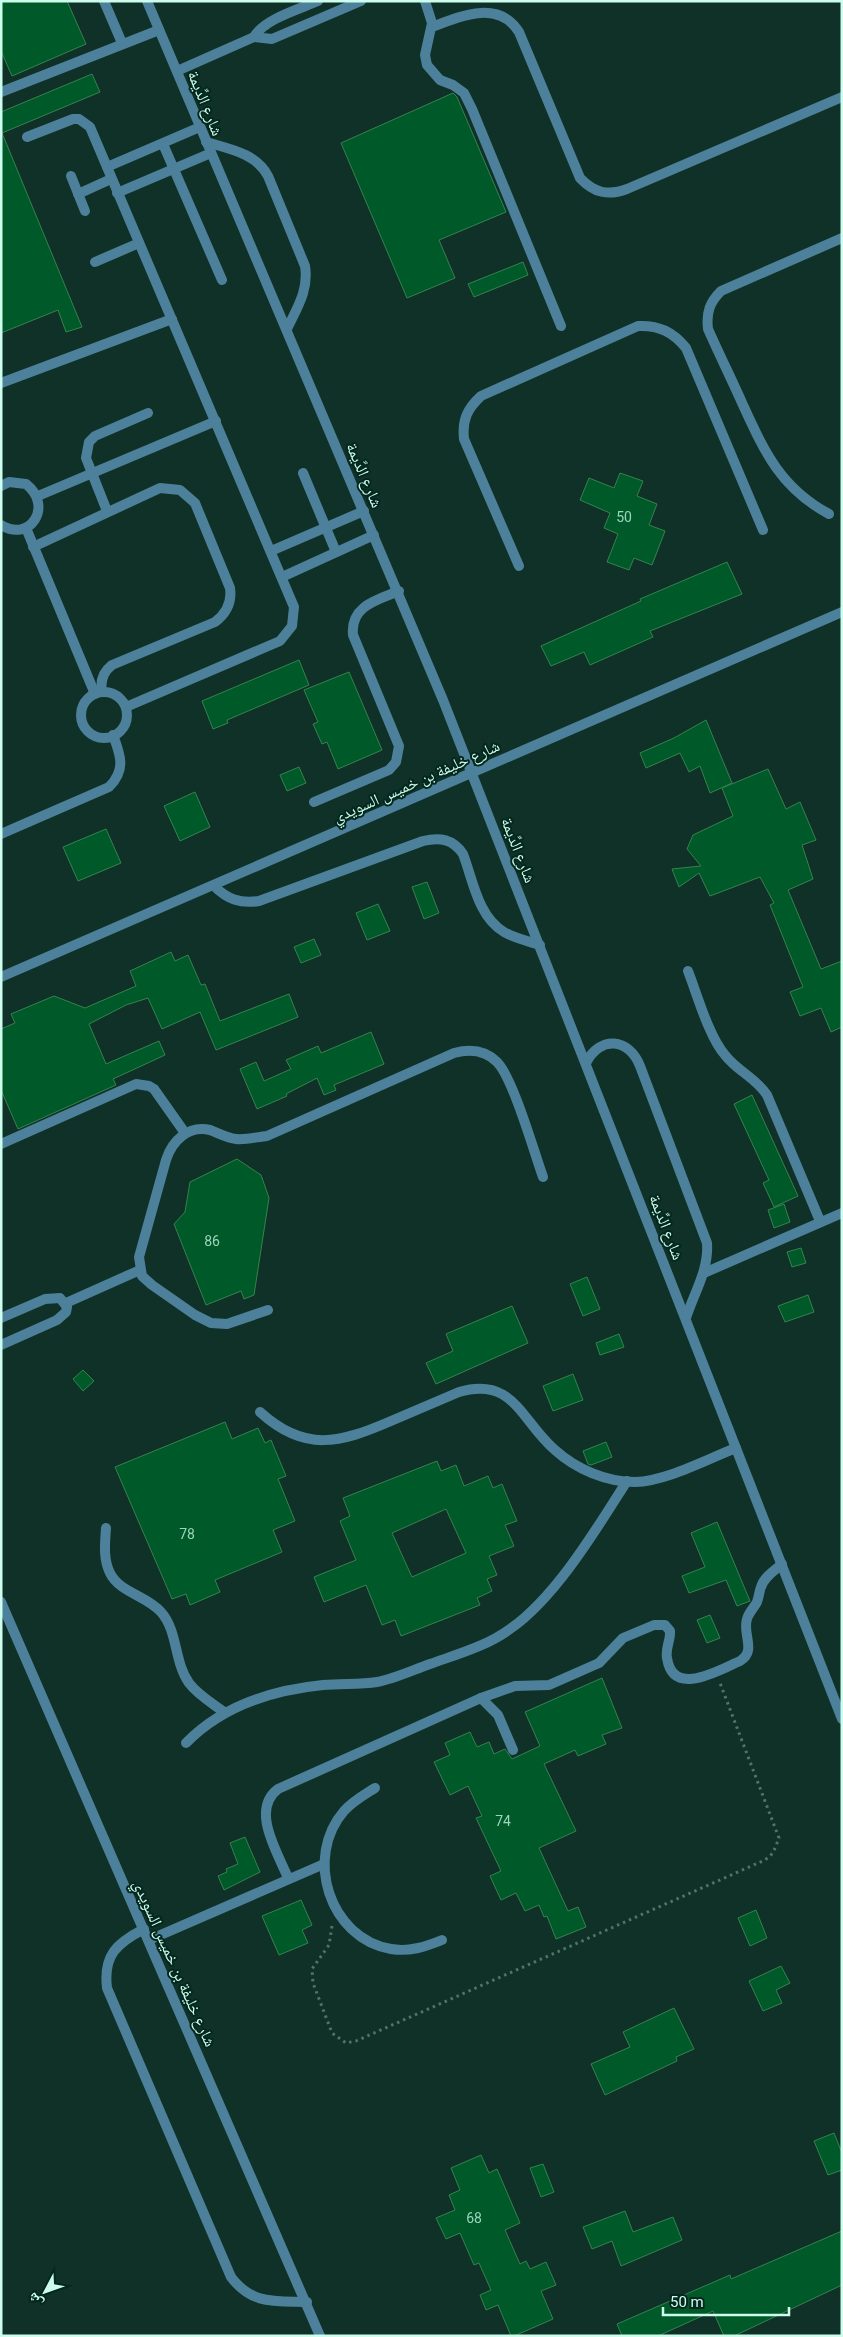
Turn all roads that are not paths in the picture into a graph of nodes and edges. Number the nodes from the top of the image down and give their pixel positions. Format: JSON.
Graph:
{"nodes":[{"id":1,"x":104,"y":1,"type":"edge"},
{"id":2,"x":147,"y":1,"type":"edge"},
{"id":3,"x":318,"y":1,"type":"edge"},
{"id":4,"x":361,"y":1,"type":"edge"},
{"id":5,"x":425,"y":1,"type":"edge"},
{"id":6,"x":432,"y":27,"type":"junction"},
{"id":7,"x":159,"y":30,"type":"junction"},
{"id":8,"x":254,"y":37,"type":"junction"},
{"id":9,"x":122,"y":44,"type":"junction"},
{"id":10,"x":177,"y":71,"type":"junction"},
{"id":11,"x":1,"y":92,"type":"edge"},
{"id":12,"x":842,"y":97,"type":"edge"},
{"id":13,"x":200,"y":127,"type":"junction"},
{"id":14,"x":27,"y":137,"type":"dead end"},
{"id":15,"x":206,"y":142,"type":"junction"},
{"id":16,"x":163,"y":144,"type":"junction"},
{"id":17,"x":211,"y":153,"type":"junction"},
{"id":18,"x":107,"y":167,"type":"junction"},
{"id":19,"x":173,"y":168,"type":"junction"},
{"id":20,"x":71,"y":176,"type":"dead end"},
{"id":21,"x":112,"y":179,"type":"junction"},
{"id":22,"x":117,"y":193,"type":"junction"},
{"id":23,"x":78,"y":194,"type":"junction"},
{"id":24,"x":86,"y":211,"type":"dead end"},
{"id":25,"x":842,"y":238,"type":"edge"},
{"id":26,"x":139,"y":243,"type":"junction"},
{"id":27,"x":95,"y":262,"type":"dead end"},
{"id":28,"x":222,"y":280,"type":"dead end"},
{"id":29,"x":172,"y":319,"type":"junction"},
{"id":30,"x":561,"y":326,"type":"dead end"},
{"id":31,"x":287,"y":329,"type":"junction"},
{"id":32,"x":1,"y":383,"type":"edge"},
{"id":33,"x":148,"y":413,"type":"dead end"},
{"id":34,"x":216,"y":421,"type":"junction"},
{"id":35,"x":303,"y":473,"type":"dead end"},
{"id":36,"x":92,"y":474,"type":"junction"},
{"id":37,"x":1,"y":486,"type":"edge"},
{"id":38,"x":38,"y":496,"type":"junction"},
{"id":39,"x":107,"y":511,"type":"junction"},
{"id":40,"x":364,"y":511,"type":"junction"},
{"id":41,"x":830,"y":514,"type":"dead end"},
{"id":42,"x":1,"y":525,"type":"edge"},
{"id":43,"x":26,"y":528,"type":"junction"},
{"id":44,"x":326,"y":528,"type":"junction"},
{"id":45,"x":763,"y":530,"type":"dead end"},
{"id":46,"x":374,"y":535,"type":"junction"},
{"id":47,"x":33,"y":547,"type":"junction"},
{"id":48,"x":271,"y":551,"type":"junction"},
{"id":49,"x":336,"y":552,"type":"junction"},
{"id":50,"x":519,"y":566,"type":"dead end"},
{"id":51,"x":282,"y":577,"type":"junction"},
{"id":52,"x":399,"y":591,"type":"junction"},
{"id":53,"x":842,"y":612,"type":"edge"},
{"id":54,"x":99,"y":693,"type":"junction"},
{"id":55,"x":126,"y":707,"type":"junction"},
{"id":56,"x":113,"y":735,"type":"junction"},
{"id":57,"x":473,"y":772,"type":"junction"},
{"id":58,"x":314,"y":802,"type":"dead end"},
{"id":59,"x":1,"y":834,"type":"edge"},
{"id":60,"x":214,"y":886,"type":"junction"},
{"id":61,"x":540,"y":945,"type":"junction"},
{"id":62,"x":688,"y":971,"type":"dead end"},
{"id":63,"x":1,"y":977,"type":"edge"},
{"id":64,"x":586,"y":1062,"type":"junction"},
{"id":65,"x":185,"y":1133,"type":"junction"},
{"id":66,"x":1,"y":1144,"type":"edge"},
{"id":67,"x":543,"y":1177,"type":"dead end"},
{"id":68,"x":842,"y":1213,"type":"edge"},
{"id":69,"x":820,"y":1221,"type":"junction"},
{"id":70,"x":140,"y":1270,"type":"junction"},
{"id":71,"x":704,"y":1273,"type":"junction"},
{"id":72,"x":66,"y":1304,"type":"junction"},
{"id":73,"x":268,"y":1310,"type":"dead end"},
{"id":74,"x":1,"y":1318,"type":"edge"},
{"id":75,"x":686,"y":1318,"type":"junction"},
{"id":76,"x":1,"y":1345,"type":"edge"},
{"id":77,"x":260,"y":1412,"type":"dead end"},
{"id":78,"x":736,"y":1448,"type":"junction"},
{"id":79,"x":628,"y":1481,"type":"junction"},
{"id":80,"x":106,"y":1528,"type":"dead end"},
{"id":81,"x":782,"y":1564,"type":"junction"},
{"id":82,"x":1,"y":1602,"type":"edge"},
{"id":83,"x":481,"y":1698,"type":"junction"},
{"id":84,"x":224,"y":1712,"type":"junction"},
{"id":85,"x":842,"y":1718,"type":"edge"},
{"id":86,"x":186,"y":1742,"type":"dead end"},
{"id":87,"x":514,"y":1750,"type":"dead end"},
{"id":88,"x":375,"y":1788,"type":"dead end"},
{"id":89,"x":324,"y":1864,"type":"junction"},
{"id":90,"x":288,"y":1878,"type":"junction"},
{"id":91,"x":144,"y":1929,"type":"junction"},
{"id":92,"x":149,"y":1940,"type":"junction"},
{"id":93,"x":442,"y":1940,"type":"dead end"},
{"id":94,"x":307,"y":2302,"type":"junction"},
{"id":95,"x":320,"y":2336,"type":"edge"}],
"edges":[{"from":1,"to":9,"type":"street"},
{"from":2,"to":7,"type":"street","name":"شارع الدِّيمة"},
{"from":3,"to":8,"type":"street"},
{"from":4,"to":8,"type":"street"},
{"from":5,"to":6,"type":"street"},
{"from":6,"to":12,"type":"street"},
{"from":6,"to":30,"type":"street"},
{"from":7,"to":9,"type":"street"},
{"from":7,"to":10,"type":"street","name":"شارع الدِّيمة"},
{"from":8,"to":10,"type":"street"},
{"from":9,"to":11,"type":"street"},
{"from":10,"to":13,"type":"street","name":"شارع الدِّيمة"},
{"from":13,"to":15,"type":"street","name":"شارع الدِّيمة"},
{"from":13,"to":16,"type":"street"},
{"from":14,"to":18,"type":"street"},
{"from":15,"to":17,"type":"street","name":"شارع الدِّيمة"},
{"from":15,"to":31,"type":"street"},
{"from":16,"to":18,"type":"street"},
{"from":16,"to":19,"type":"street"},
{"from":17,"to":19,"type":"street"},
{"from":17,"to":31,"type":"street","name":"شارع الدِّيمة"},
{"from":18,"to":21,"type":"street"},
{"from":19,"to":22,"type":"street"},
{"from":19,"to":28,"type":"street"},
{"from":20,"to":23,"type":"street"},
{"from":21,"to":22,"type":"street"},
{"from":21,"to":23,"type":"street"},
{"from":22,"to":26,"type":"street"},
{"from":23,"to":24,"type":"street"},
{"from":25,"to":41,"type":"street"},
{"from":26,"to":27,"type":"street"},
{"from":26,"to":29,"type":"street"},
{"from":29,"to":32,"type":"street"},
{"from":29,"to":34,"type":"street"},
{"from":31,"to":40,"type":"street","name":"شارع الدِّيمة"},
{"from":33,"to":36,"type":"street"},
{"from":34,"to":36,"type":"street"},
{"from":34,"to":48,"type":"street"},
{"from":35,"to":44,"type":"street"},
{"from":36,"to":38,"type":"street"},
{"from":36,"to":39,"type":"street"},
{"from":37,"to":38,"type":"street"},
{"from":38,"to":43,"type":"street"},
{"from":39,"to":47,"type":"street"},
{"from":39,"to":54,"type":"street"},
{"from":40,"to":44,"type":"street"},
{"from":40,"to":46,"type":"street","name":"شارع الدِّيمة"},
{"from":42,"to":43,"type":"street"},
{"from":43,"to":47,"type":"street"},
{"from":44,"to":48,"type":"street"},
{"from":44,"to":49,"type":"street"},
{"from":45,"to":50,"type":"street"},
{"from":46,"to":49,"type":"street"},
{"from":46,"to":52,"type":"street","name":"شارع الدِّيمة"},
{"from":47,"to":54,"type":"street"},
{"from":48,"to":51,"type":"street"},
{"from":49,"to":51,"type":"street"},
{"from":51,"to":55,"type":"street"},
{"from":52,"to":57,"type":"street","name":"شارع الدِّيمة"},
{"from":52,"to":58,"type":"street"},
{"from":53,"to":57,"type":"street","name":"شارع خليفة بن خميس السويدي"},
{"from":54,"to":55,"type":"street"},
{"from":54,"to":56,"type":"street"},
{"from":55,"to":56,"type":"street"},
{"from":56,"to":59,"type":"street"},
{"from":57,"to":60,"type":"street","name":"شارع خليفة بن خميس السويدي"},
{"from":57,"to":61,"type":"street","name":"شارع الدِّيمة"},
{"from":60,"to":61,"type":"street"},
{"from":60,"to":63,"type":"street","name":"شارع خليفة بن خميس السويدي"},
{"from":61,"to":64,"type":"street","name":"شارع الدِّيمة"},
{"from":62,"to":69,"type":"street"},
{"from":64,"to":71,"type":"street"},
{"from":64,"to":75,"type":"street","name":"شارع الدِّيمة"},
{"from":65,"to":66,"type":"street"},
{"from":65,"to":67,"type":"street"},
{"from":65,"to":70,"type":"street"},
{"from":68,"to":69,"type":"street"},
{"from":69,"to":71,"type":"street"},
{"from":70,"to":72,"type":"street"},
{"from":70,"to":73,"type":"street"},
{"from":71,"to":75,"type":"street"},
{"from":72,"to":74,"type":"street"},
{"from":72,"to":76,"type":"street"},
{"from":75,"to":78,"type":"street","name":"شارع الدِّيمة"},
{"from":77,"to":79,"type":"street"},
{"from":78,"to":79,"type":"street"},
{"from":78,"to":81,"type":"street","name":"شارع الدِّيمة"},
{"from":79,"to":84,"type":"street"},
{"from":80,"to":84,"type":"street"},
{"from":81,"to":83,"type":"street"},
{"from":81,"to":85,"type":"street","name":"شارع الدِّيمة"},
{"from":82,"to":91,"type":"street","name":"شارع خليفة بن خميس السويدي"},
{"from":83,"to":87,"type":"street"},
{"from":83,"to":90,"type":"street"},
{"from":84,"to":86,"type":"street"},
{"from":88,"to":89,"type":"street"},
{"from":89,"to":90,"type":"street"},
{"from":89,"to":93,"type":"street"},
{"from":90,"to":92,"type":"street"},
{"from":91,"to":92,"type":"street","name":"شارع خليفة بن خميس السويدي"},
{"from":91,"to":94,"type":"street"},
{"from":92,"to":94,"type":"street","name":"شارع خليفة بن خميس السويدي"},
{"from":94,"to":95,"type":"street","name":"شارع خليفة بن خميس السويدي"}]}
